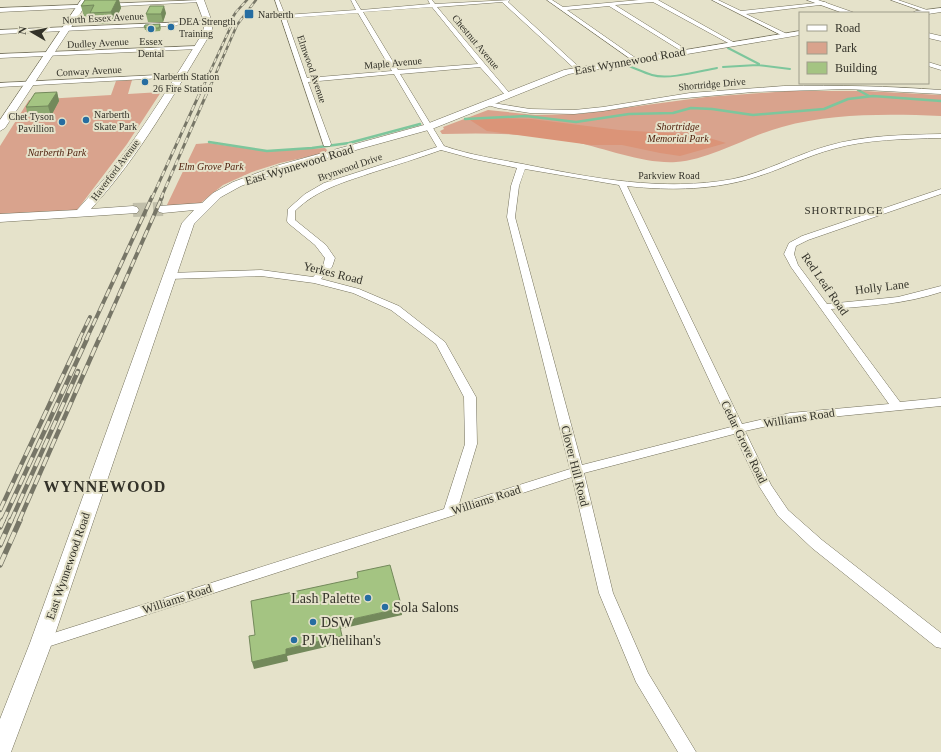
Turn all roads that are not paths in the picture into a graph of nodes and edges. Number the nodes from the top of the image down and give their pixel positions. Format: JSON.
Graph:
{"nodes":[{"id":1,"x":277,"y":0,"type":"edge"},
{"id":2,"x":353,"y":0,"type":"edge"},
{"id":3,"x":429,"y":0,"type":"edge"},
{"id":4,"x":503,"y":0,"type":"edge"},
{"id":5,"x":508,"y":0,"type":"edge"},
{"id":6,"x":549,"y":0,"type":"edge"},
{"id":7,"x":714,"y":0,"type":"edge"},
{"id":8,"x":811,"y":0,"type":"edge"},
{"id":9,"x":893,"y":0,"type":"edge"},
{"id":10,"x":201,"y":1,"type":"edge"},
{"id":11,"x":83,"y":3,"type":"edge"},
{"id":12,"x":609,"y":4,"type":"junction"},
{"id":13,"x":825,"y":4,"type":"junction"},
{"id":14,"x":434,"y":5,"type":"junction"},
{"id":15,"x":562,"y":9,"type":"junction"},
{"id":16,"x":0,"y":10,"type":"edge"},
{"id":17,"x":941,"y":10,"type":"edge"},
{"id":18,"x":360,"y":11,"type":"junction"},
{"id":19,"x":927,"y":11,"type":"junction"},
{"id":20,"x":848,"y":12,"type":"edge"},
{"id":21,"x":922,"y":12,"type":"edge"},
{"id":22,"x":741,"y":13,"type":"junction"},
{"id":23,"x":283,"y":16,"type":"junction"},
{"id":24,"x":208,"y":22,"type":"junction"},
{"id":25,"x":66,"y":29,"type":"junction"},
{"id":26,"x":0,"y":32,"type":"edge"},
{"id":27,"x":799,"y":33,"type":"edge"},
{"id":28,"x":785,"y":35,"type":"junction"},
{"id":29,"x":929,"y":35,"type":"edge"},
{"id":30,"x":941,"y":39,"type":"edge"},
{"id":31,"x":732,"y":43,"type":"junction"},
{"id":32,"x":197,"y":47,"type":"junction"},
{"id":33,"x":685,"y":51,"type":"junction"},
{"id":34,"x":49,"y":54,"type":"junction"},
{"id":35,"x":0,"y":56,"type":"edge"},
{"id":36,"x":635,"y":60,"type":"junction"},
{"id":37,"x":929,"y":64,"type":"edge"},
{"id":38,"x":482,"y":65,"type":"junction"},
{"id":39,"x":941,"y":68,"type":"edge"},
{"id":40,"x":578,"y":69,"type":"junction"},
{"id":41,"x":397,"y":73,"type":"junction"},
{"id":42,"x":179,"y":76,"type":"junction"},
{"id":43,"x":306,"y":80,"type":"junction"},
{"id":44,"x":30,"y":84,"type":"junction"},
{"id":45,"x":0,"y":85,"type":"edge"},
{"id":46,"x":941,"y":92,"type":"edge"},
{"id":47,"x":509,"y":96,"type":"junction"},
{"id":48,"x":487,"y":104,"type":"junction"},
{"id":49,"x":428,"y":127,"type":"junction"},
{"id":50,"x":0,"y":128,"type":"edge"},
{"id":51,"x":941,"y":136,"type":"edge"},
{"id":52,"x":327,"y":144,"type":"dead end"},
{"id":53,"x":441,"y":148,"type":"junction"},
{"id":54,"x":522,"y":166,"type":"junction"},
{"id":55,"x":622,"y":184,"type":"junction"},
{"id":56,"x":941,"y":191,"type":"edge"},
{"id":57,"x":205,"y":206,"type":"junction"},
{"id":58,"x":133,"y":210,"type":"tunnel mouth"},
{"id":59,"x":81,"y":213,"type":"junction"},
{"id":60,"x":0,"y":218,"type":"edge"},
{"id":61,"x":188,"y":224,"type":"junction"},
{"id":62,"x":169,"y":276,"type":"junction"},
{"id":63,"x":314,"y":280,"type":"junction"},
{"id":64,"x":941,"y":289,"type":"edge"},
{"id":65,"x":825,"y":307,"type":"junction"},
{"id":66,"x":941,"y":402,"type":"edge"},
{"id":67,"x":897,"y":406,"type":"junction"},
{"id":68,"x":738,"y":429,"type":"junction"},
{"id":69,"x":577,"y":471,"type":"junction"},
{"id":70,"x":450,"y":512,"type":"junction"},
{"id":71,"x":941,"y":642,"type":"edge"},
{"id":72,"x":41,"y":643,"type":"junction"},
{"id":73,"x":0,"y":750,"type":"edge"},
{"id":74,"x":687,"y":752,"type":"edge"}],
"edges":[{"from":1,"to":23,"type":"street","name":"Elmwood Avenue"},
{"from":2,"to":18,"type":"street"},
{"from":3,"to":14,"type":"street","name":"Chestnut Avenue"},
{"from":4,"to":5,"type":"street"},
{"from":4,"to":14,"type":"street"},
{"from":4,"to":40,"type":"street"},
{"from":6,"to":15,"type":"street"},
{"from":7,"to":22,"type":"street"},
{"from":8,"to":13,"type":"street"},
{"from":9,"to":19,"type":"street"},
{"from":10,"to":11,"type":"street"},
{"from":10,"to":24,"type":"street"},
{"from":11,"to":16,"type":"street"},
{"from":11,"to":25,"type":"street"},
{"from":12,"to":15,"type":"street"},
{"from":12,"to":31,"type":"street"},
{"from":12,"to":33,"type":"street"},
{"from":13,"to":20,"type":"street"},
{"from":13,"to":22,"type":"street"},
{"from":14,"to":18,"type":"street"},
{"from":14,"to":38,"type":"street","name":"Chestnut Avenue"},
{"from":15,"to":36,"type":"street"},
{"from":17,"to":19,"type":"street"},
{"from":18,"to":23,"type":"street"},
{"from":18,"to":41,"type":"street"},
{"from":19,"to":21,"type":"street"},
{"from":22,"to":28,"type":"street"},
{"from":23,"to":43,"type":"street","name":"Elmwood Avenue"},
{"from":24,"to":25,"type":"street","name":"North Essex Avenue"},
{"from":24,"to":32,"type":"street","name":"Haverford Avenue"},
{"from":25,"to":26,"type":"street","name":"North Essex Avenue"},
{"from":25,"to":34,"type":"street"},
{"from":27,"to":28,"type":"street","name":"East Wynnewood Road"},
{"from":28,"to":31,"type":"street","name":"East Wynnewood Road"},
{"from":29,"to":30,"type":"street"},
{"from":31,"to":33,"type":"street","name":"East Wynnewood Road"},
{"from":32,"to":34,"type":"street","name":"Dudley Avenue"},
{"from":32,"to":42,"type":"street","name":"Haverford Avenue"},
{"from":33,"to":36,"type":"street","name":"East Wynnewood Road"},
{"from":34,"to":35,"type":"street","name":"Dudley Avenue"},
{"from":34,"to":44,"type":"street"},
{"from":36,"to":40,"type":"street","name":"East Wynnewood Road"},
{"from":37,"to":39,"type":"street"},
{"from":38,"to":41,"type":"street","name":"Maple Avenue"},
{"from":38,"to":47,"type":"street","name":"Chestnut Avenue"},
{"from":40,"to":47,"type":"street","name":"East Wynnewood Road"},
{"from":41,"to":43,"type":"street","name":"Maple Avenue"},
{"from":41,"to":49,"type":"street"},
{"from":42,"to":44,"type":"street","name":"Conway Avenue"},
{"from":42,"to":59,"type":"street","name":"Haverford Avenue"},
{"from":43,"to":52,"type":"street","name":"Elmwood Avenue"},
{"from":44,"to":45,"type":"street","name":"Conway Avenue"},
{"from":44,"to":50,"type":"street"},
{"from":46,"to":48,"type":"street","name":"Shortridge Drive"},
{"from":47,"to":48,"type":"street","name":"East Wynnewood Road"},
{"from":48,"to":49,"type":"street","name":"East Wynnewood Road"},
{"from":49,"to":53,"type":"street"},
{"from":49,"to":57,"type":"street","name":"East Wynnewood Road"},
{"from":51,"to":55,"type":"street","name":"Parkview Road"},
{"from":53,"to":54,"type":"street","name":"Parkview Road"},
{"from":53,"to":63,"type":"street","name":"Brynwood Drive"},
{"from":54,"to":55,"type":"street","name":"Parkview Road"},
{"from":54,"to":69,"type":"street","name":"Clover Hill Road"},
{"from":55,"to":68,"type":"street","name":"Cedar Grove Road"},
{"from":56,"to":65,"type":"street","name":"Red Leaf Road"},
{"from":57,"to":61,"type":"street","name":"East Wynnewood Road"},
{"from":57,"to":61,"type":"street"},
{"from":58,"to":59,"type":"street"},
{"from":59,"to":60,"type":"street"},
{"from":61,"to":62,"type":"street","name":"East Wynnewood Road"},
{"from":62,"to":63,"type":"street","name":"Yerkes Road"},
{"from":62,"to":72,"type":"street","name":"East Wynnewood Road"},
{"from":63,"to":70,"type":"street","name":"Yerkes Road"},
{"from":64,"to":65,"type":"street","name":"Holly Lane"},
{"from":65,"to":67,"type":"street","name":"Red Leaf Road"},
{"from":66,"to":67,"type":"street","name":"Williams Road"},
{"from":67,"to":68,"type":"street","name":"Williams Road"},
{"from":68,"to":69,"type":"street","name":"Williams Road"},
{"from":68,"to":71,"type":"street","name":"Cedar Grove Road"},
{"from":69,"to":70,"type":"street","name":"Williams Road"},
{"from":69,"to":74,"type":"street","name":"Clover Hill Road"},
{"from":70,"to":72,"type":"street","name":"Williams Road"},
{"from":72,"to":73,"type":"street","name":"East Wynnewood Road"}]}
